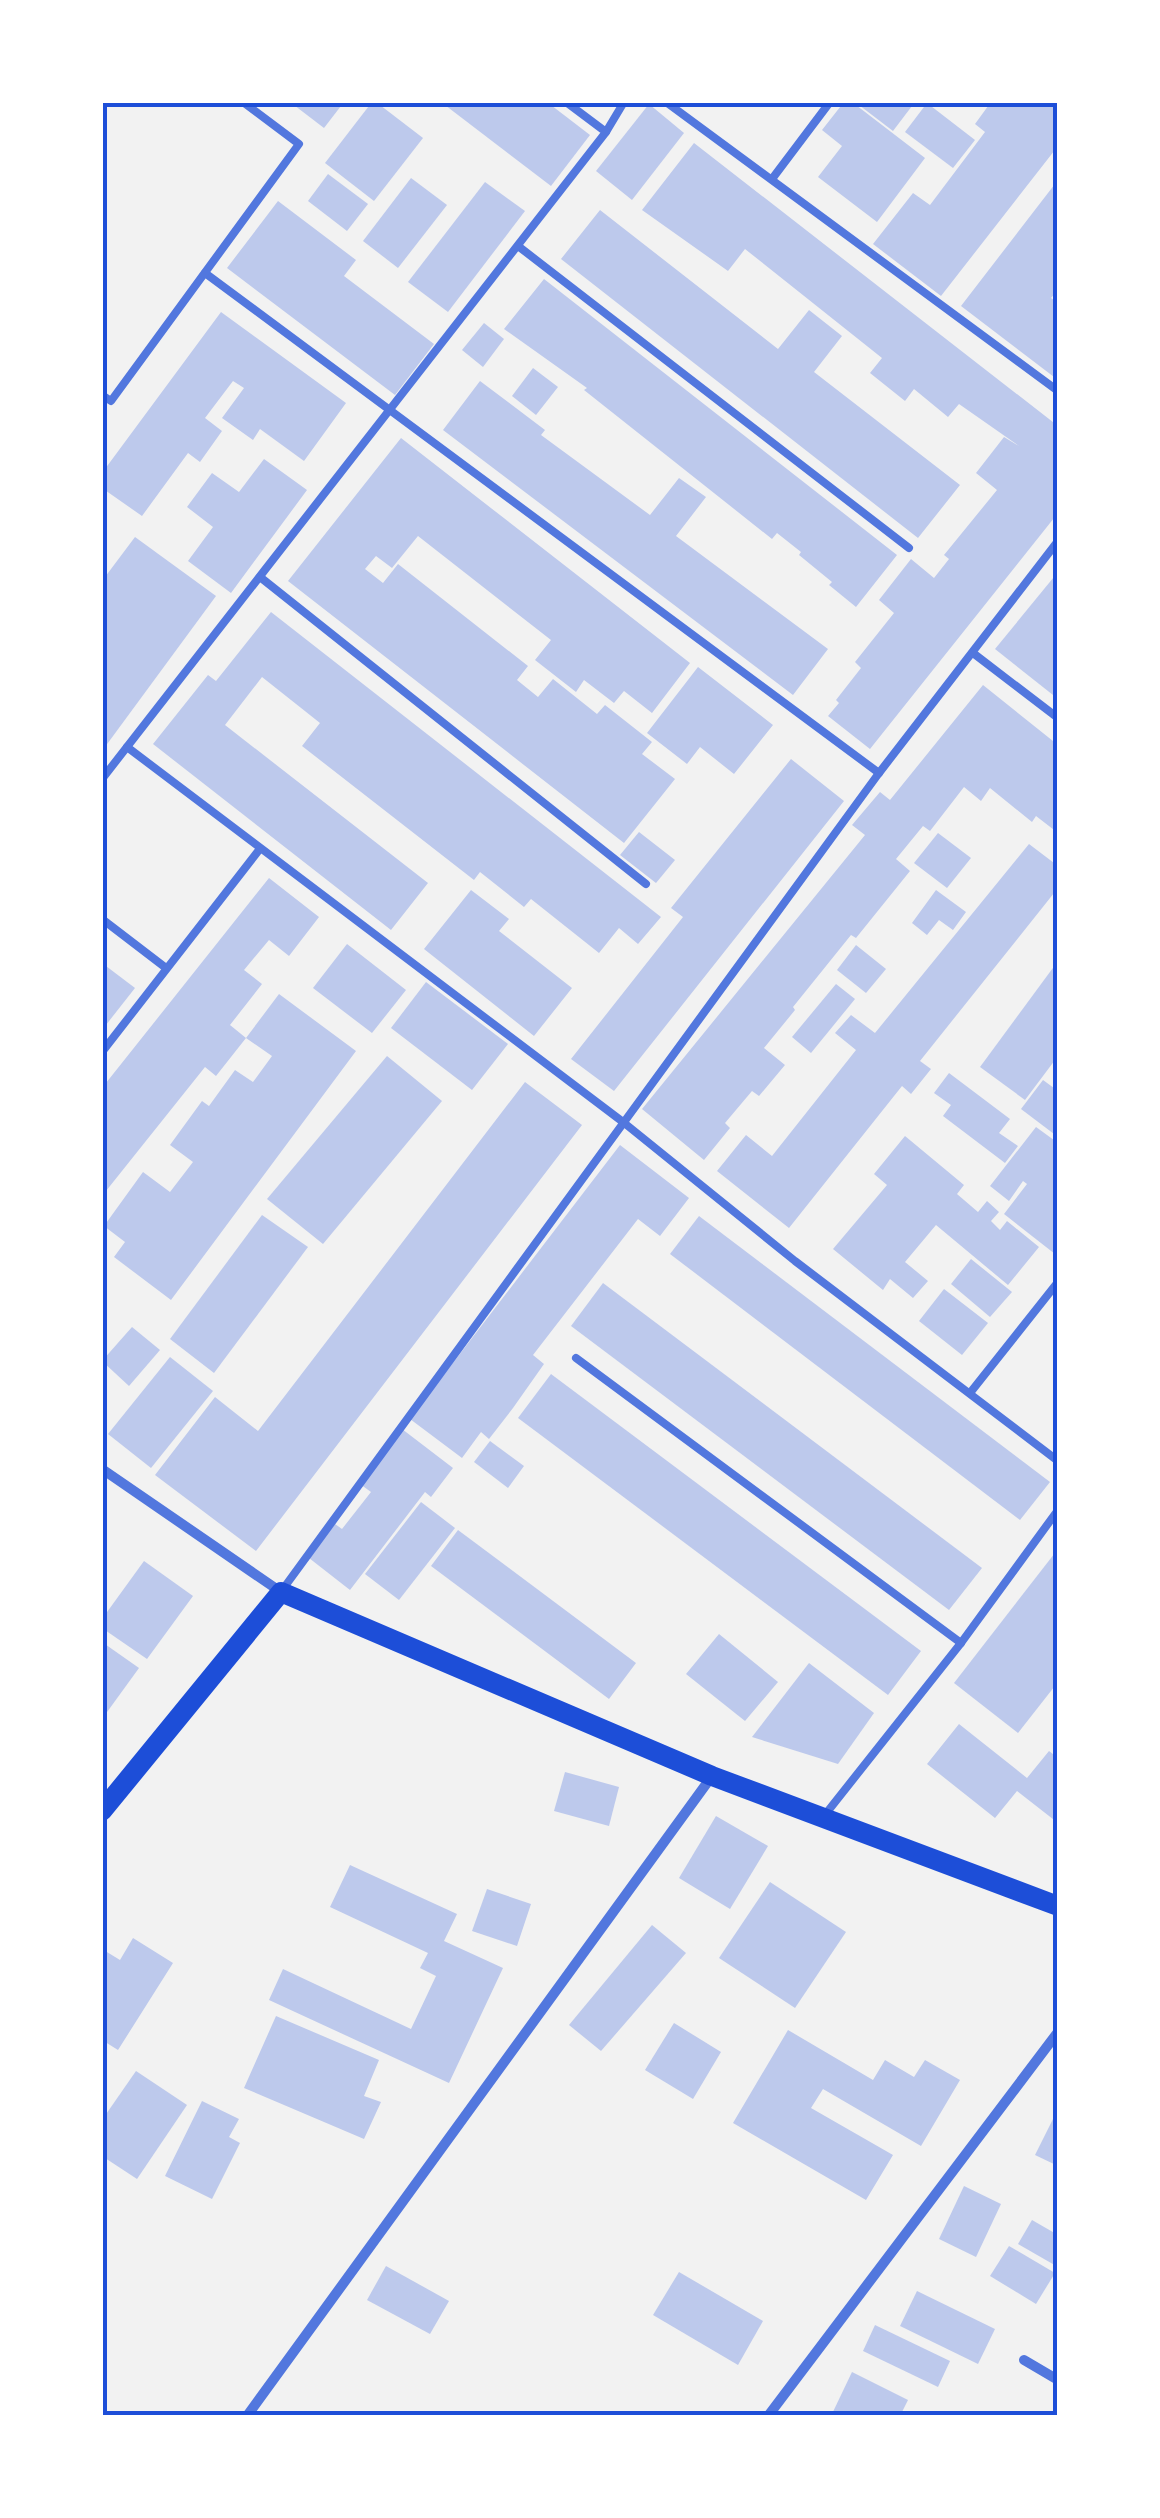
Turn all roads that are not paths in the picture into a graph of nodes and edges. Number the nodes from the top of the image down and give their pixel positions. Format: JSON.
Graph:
{"nodes":[{"id":1,"x":242,"y":102,"type":"edge"},
{"id":2,"x":566,"y":102,"type":"edge"},
{"id":3,"x":624,"y":102,"type":"edge"},
{"id":4,"x":666,"y":102,"type":"edge"},
{"id":5,"x":830,"y":102,"type":"edge"},
{"id":6,"x":606,"y":132,"type":"junction"},
{"id":7,"x":772,"y":179,"type":"junction"},
{"id":8,"x":518,"y":246,"type":"junction"},
{"id":9,"x":205,"y":273,"type":"junction"},
{"id":10,"x":1058,"y":391,"type":"edge"},
{"id":11,"x":102,"y":395,"type":"edge"},
{"id":12,"x":392,"y":408,"type":"junction"},
{"id":13,"x":1058,"y":541,"type":"edge"},
{"id":14,"x":909,"y":548,"type":"dead end"},
{"id":15,"x":260,"y":578,"type":"junction"},
{"id":16,"x":973,"y":652,"type":"junction"},
{"id":17,"x":1058,"y":718,"type":"edge"},
{"id":18,"x":127,"y":748,"type":"junction"},
{"id":19,"x":879,"y":773,"type":"junction"},
{"id":20,"x":102,"y":779,"type":"edge"},
{"id":21,"x":259,"y":850,"type":"junction"},
{"id":22,"x":646,"y":884,"type":"dead end"},
{"id":23,"x":102,"y":919,"type":"edge"},
{"id":24,"x":166,"y":968,"type":"junction"},
{"id":25,"x":102,"y":1052,"type":"edge"},
{"id":26,"x":623,"y":1122,"type":"junction"},
{"id":27,"x":1058,"y":1282,"type":"edge"},
{"id":28,"x":576,"y":1358,"type":"dead end"},
{"id":29,"x":970,"y":1393,"type":"junction"},
{"id":30,"x":1058,"y":1461,"type":"edge"},
{"id":31,"x":102,"y":1469,"type":"edge"},
{"id":32,"x":1058,"y":1510,"type":"edge"},
{"id":33,"x":280,"y":1592,"type":"junction"},
{"id":34,"x":961,"y":1643,"type":"junction"},
{"id":35,"x":712,"y":1776,"type":"junction"},
{"id":36,"x":102,"y":1812,"type":"edge"},
{"id":37,"x":824,"y":1817,"type":"junction"},
{"id":38,"x":1058,"y":1906,"type":"edge"},
{"id":39,"x":1058,"y":2032,"type":"edge"},
{"id":40,"x":1024,"y":2360,"type":"dead end"},
{"id":41,"x":1058,"y":2380,"type":"edge"},
{"id":42,"x":246,"y":2416,"type":"edge"},
{"id":43,"x":768,"y":2416,"type":"edge"}],
"edges":[{"from":1,"to":9,"type":"lane"},
{"from":2,"to":6,"type":"lane"},
{"from":3,"to":6,"type":"lane"},
{"from":4,"to":7,"type":"lane"},
{"from":5,"to":7,"type":"lane"},
{"from":6,"to":8,"type":"lane"},
{"from":7,"to":10,"type":"lane"},
{"from":8,"to":12,"type":"lane"},
{"from":8,"to":14,"type":"lane"},
{"from":9,"to":11,"type":"lane"},
{"from":9,"to":12,"type":"lane"},
{"from":12,"to":15,"type":"lane"},
{"from":12,"to":19,"type":"lane"},
{"from":13,"to":16,"type":"lane"},
{"from":15,"to":18,"type":"lane"},
{"from":15,"to":22,"type":"lane"},
{"from":16,"to":17,"type":"lane"},
{"from":16,"to":19,"type":"lane"},
{"from":18,"to":20,"type":"lane"},
{"from":18,"to":21,"type":"lane"},
{"from":19,"to":26,"type":"lane"},
{"from":21,"to":24,"type":"lane"},
{"from":21,"to":26,"type":"lane"},
{"from":23,"to":24,"type":"lane"},
{"from":24,"to":25,"type":"lane"},
{"from":26,"to":29,"type":"lane"},
{"from":26,"to":33,"type":"lane"},
{"from":27,"to":29,"type":"lane"},
{"from":28,"to":34,"type":"lane"},
{"from":29,"to":30,"type":"lane"},
{"from":31,"to":33,"type":"street"},
{"from":32,"to":34,"type":"lane"},
{"from":33,"to":35,"type":"main road"},
{"from":33,"to":36,"type":"main road"},
{"from":34,"to":37,"type":"lane"},
{"from":35,"to":37,"type":"main road"},
{"from":35,"to":42,"type":"street"},
{"from":37,"to":38,"type":"main road"},
{"from":39,"to":43,"type":"street"},
{"from":40,"to":41,"type":"street"}]}
